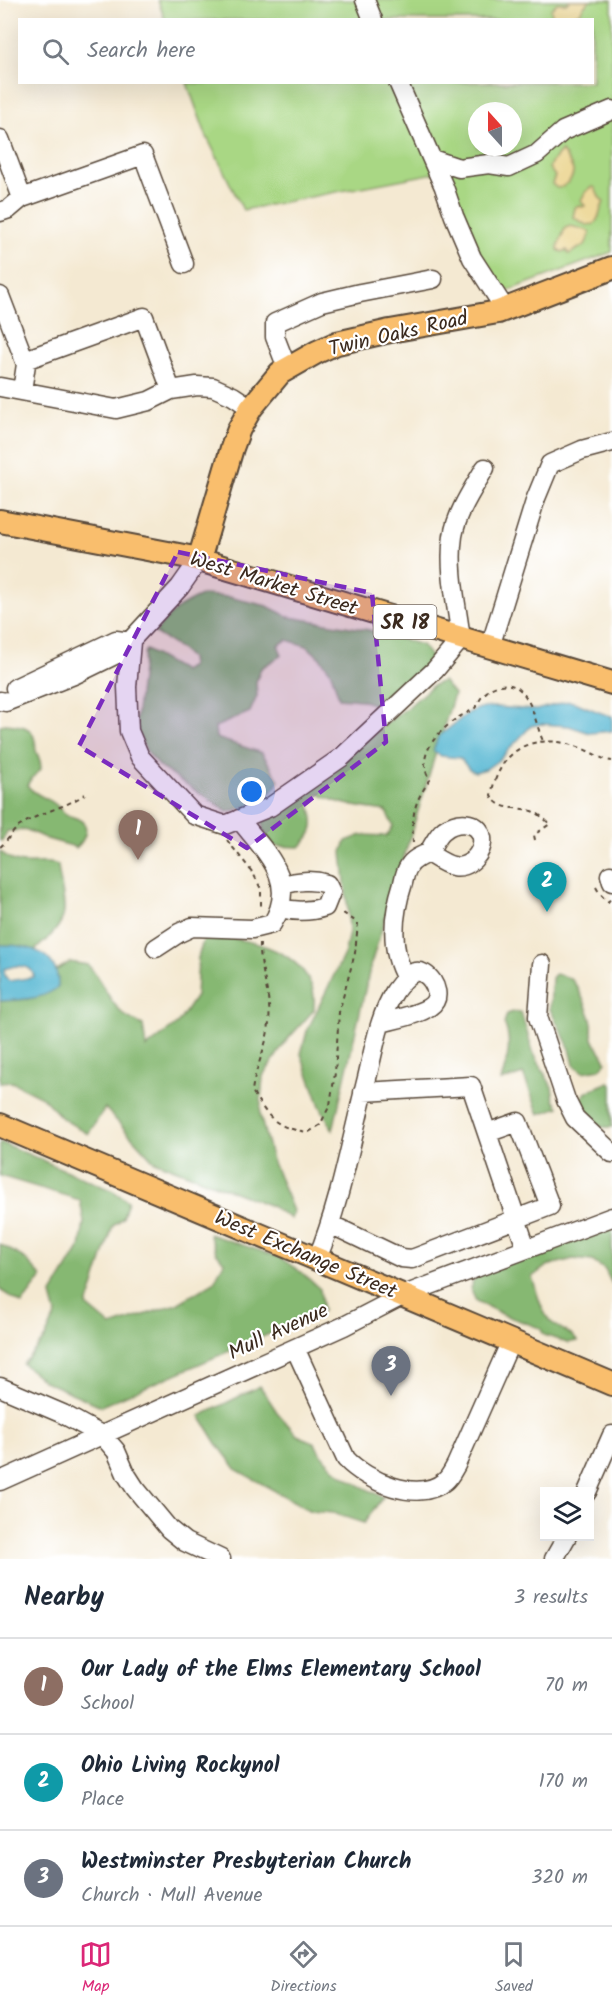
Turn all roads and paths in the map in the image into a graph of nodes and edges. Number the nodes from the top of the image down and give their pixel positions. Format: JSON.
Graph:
{"nodes":[{"id":1,"x":364,"y":0,"type":"edge"},
{"id":2,"x":372,"y":18,"type":"edge"},
{"id":3,"x":399,"y":84,"type":"edge"},
{"id":4,"x":612,"y":110,"type":"edge"},
{"id":5,"x":0,"y":139,"type":"edge"},
{"id":6,"x":432,"y":159,"type":"junction"},
{"id":7,"x":22,"y":198,"type":"junction"},
{"id":8,"x":0,"y":212,"type":"edge"},
{"id":9,"x":184,"y":264,"type":"dead end"},
{"id":10,"x":612,"y":268,"type":"edge"},
{"id":11,"x":433,"y":279,"type":"dead end"},
{"id":12,"x":0,"y":296,"type":"edge"},
{"id":13,"x":505,"y":309,"type":"junction"},
{"id":14,"x":25,"y":360,"type":"junction"},
{"id":15,"x":287,"y":368,"type":"junction"},
{"id":16,"x":0,"y":387,"type":"edge"},
{"id":17,"x":171,"y":390,"type":"junction"},
{"id":18,"x":22,"y":391,"type":"junction"},
{"id":19,"x":251,"y":408,"type":"junction"},
{"id":20,"x":612,"y":442,"type":"edge"},
{"id":21,"x":485,"y":468,"type":"dead end"},
{"id":22,"x":0,"y":521,"type":"edge"},
{"id":23,"x":199,"y":560,"type":"junction"},
{"id":24,"x":461,"y":639,"type":"junction"},
{"id":25,"x":131,"y":642,"type":"junction"},
{"id":26,"x":490,"y":647,"type":"junction"},
{"id":27,"x":612,"y":683,"type":"edge"},
{"id":28,"x":0,"y":694,"type":"edge"},
{"id":29,"x":0,"y":701,"type":"edge"},
{"id":30,"x":543,"y":741,"type":"junction"},
{"id":31,"x":612,"y":761,"type":"edge"},
{"id":32,"x":85,"y":794,"type":"dead end"},
{"id":33,"x":239,"y":819,"type":"junction"},
{"id":34,"x":217,"y":822,"type":"junction"},
{"id":35,"x":535,"y":840,"type":"dead end"},
{"id":36,"x":0,"y":847,"type":"edge"},
{"id":37,"x":421,"y":857,"type":"joint"},
{"id":38,"x":282,"y":885,"type":"junction"},
{"id":39,"x":328,"y":903,"type":"junction"},
{"id":40,"x":280,"y":908,"type":"junction"},
{"id":41,"x":261,"y":927,"type":"junction"},
{"id":42,"x":156,"y":948,"type":"dead end"},
{"id":43,"x":542,"y":964,"type":"dead end"},
{"id":44,"x":406,"y":978,"type":"junction"},
{"id":45,"x":381,"y":1023,"type":"junction"},
{"id":46,"x":363,"y":1092,"type":"junction"},
{"id":47,"x":0,"y":1125,"type":"edge"},
{"id":48,"x":487,"y":1133,"type":"junction"},
{"id":49,"x":612,"y":1153,"type":"edge"},
{"id":50,"x":612,"y":1217,"type":"edge"},
{"id":51,"x":516,"y":1219,"type":"junction"},
{"id":52,"x":330,"y":1224,"type":"junction"},
{"id":53,"x":526,"y":1248,"type":"junction"},
{"id":54,"x":317,"y":1259,"type":"junction"},
{"id":55,"x":404,"y":1295,"type":"junction"},
{"id":56,"x":511,"y":1341,"type":"junction"},
{"id":57,"x":295,"y":1348,"type":"junction"},
{"id":58,"x":612,"y":1384,"type":"edge"},
{"id":59,"x":0,"y":1386,"type":"edge"},
{"id":60,"x":612,"y":1435,"type":"edge"},
{"id":61,"x":103,"y":1436,"type":"junction"},
{"id":62,"x":0,"y":1481,"type":"edge"},
{"id":63,"x":590,"y":1487,"type":"edge"},
{"id":64,"x":564,"y":1541,"type":"edge"},
{"id":65,"x":221,"y":1559,"type":"edge"},
{"id":66,"x":555,"y":1559,"type":"edge"}],
"edges":[{"from":1,"to":2,"type":"street"},
{"from":3,"to":6,"type":"street"},
{"from":4,"to":6,"type":"street"},
{"from":5,"to":7,"type":"street"},
{"from":6,"to":13,"type":"street"},
{"from":7,"to":8,"type":"street"},
{"from":7,"to":9,"type":"street"},
{"from":10,"to":13,"type":"main road","name":"Twin Oaks Road"},
{"from":11,"to":15,"type":"street"},
{"from":12,"to":14,"type":"street"},
{"from":13,"to":15,"type":"main road","name":"Twin Oaks Road"},
{"from":14,"to":17,"type":"street"},
{"from":14,"to":18,"type":"street"},
{"from":15,"to":19,"type":"main road","name":"Twin Oaks Road"},
{"from":16,"to":18,"type":"street"},
{"from":17,"to":18,"type":"street"},
{"from":17,"to":19,"type":"street"},
{"from":19,"to":23,"type":"main road","name":"Twin Oaks Road"},
{"from":20,"to":26,"type":"street"},
{"from":21,"to":24,"type":"street"},
{"from":22,"to":23,"type":"main road","name":"West Market Street","number":"SR 18"},
{"from":23,"to":24,"type":"main road","name":"West Market Street","number":"SR 18"},
{"from":23,"to":25,"type":"street"},
{"from":24,"to":26,"type":"main road","name":"West Market Street","number":"SR 18"},
{"from":24,"to":33,"type":"street"},
{"from":25,"to":28,"type":"street"},
{"from":25,"to":29,"type":"street"},
{"from":25,"to":34,"type":"street"},
{"from":26,"to":27,"type":"main road","name":"West Market Street","number":"SR 18"},
{"from":30,"to":31,"type":"path"},
{"from":30,"to":35,"type":"path"},
{"from":30,"to":37,"type":"path"},
{"from":32,"to":36,"type":"path"},
{"from":33,"to":34,"type":"street"},
{"from":33,"to":38,"type":"street"},
{"from":34,"to":41,"type":"path"},
{"from":37,"to":44,"type":"street"},
{"from":38,"to":39,"type":"street"},
{"from":38,"to":40,"type":"street"},
{"from":39,"to":40,"type":"street"},
{"from":39,"to":41,"type":"path"},
{"from":40,"to":41,"type":"street"},
{"from":41,"to":42,"type":"street"},
{"from":43,"to":49,"type":"street"},
{"from":44,"to":45,"type":"street"},
{"from":44,"to":45,"type":"street"},
{"from":45,"to":46,"type":"street"},
{"from":46,"to":48,"type":"street"},
{"from":46,"to":52,"type":"street"},
{"from":47,"to":54,"type":"main road","name":"West Exchange Street"},
{"from":48,"to":51,"type":"street"},
{"from":48,"to":51,"type":"street"},
{"from":50,"to":53,"type":"street","name":"Mull Avenue"},
{"from":51,"to":52,"type":"street"},
{"from":51,"to":53,"type":"street"},
{"from":52,"to":54,"type":"street"},
{"from":53,"to":55,"type":"street","name":"Mull Avenue"},
{"from":54,"to":55,"type":"main road","name":"West Exchange Street"},
{"from":55,"to":56,"type":"main road","name":"West Exchange Street"},
{"from":55,"to":57,"type":"street","name":"Mull Avenue"},
{"from":56,"to":57,"type":"street"},
{"from":56,"to":58,"type":"main road","name":"West Exchange Street"},
{"from":57,"to":61,"type":"street","name":"Mull Avenue"},
{"from":59,"to":61,"type":"street"},
{"from":60,"to":63,"type":"street"},
{"from":61,"to":62,"type":"street","name":"Mull Avenue"},
{"from":61,"to":65,"type":"street"},
{"from":64,"to":66,"type":"street"}]}
